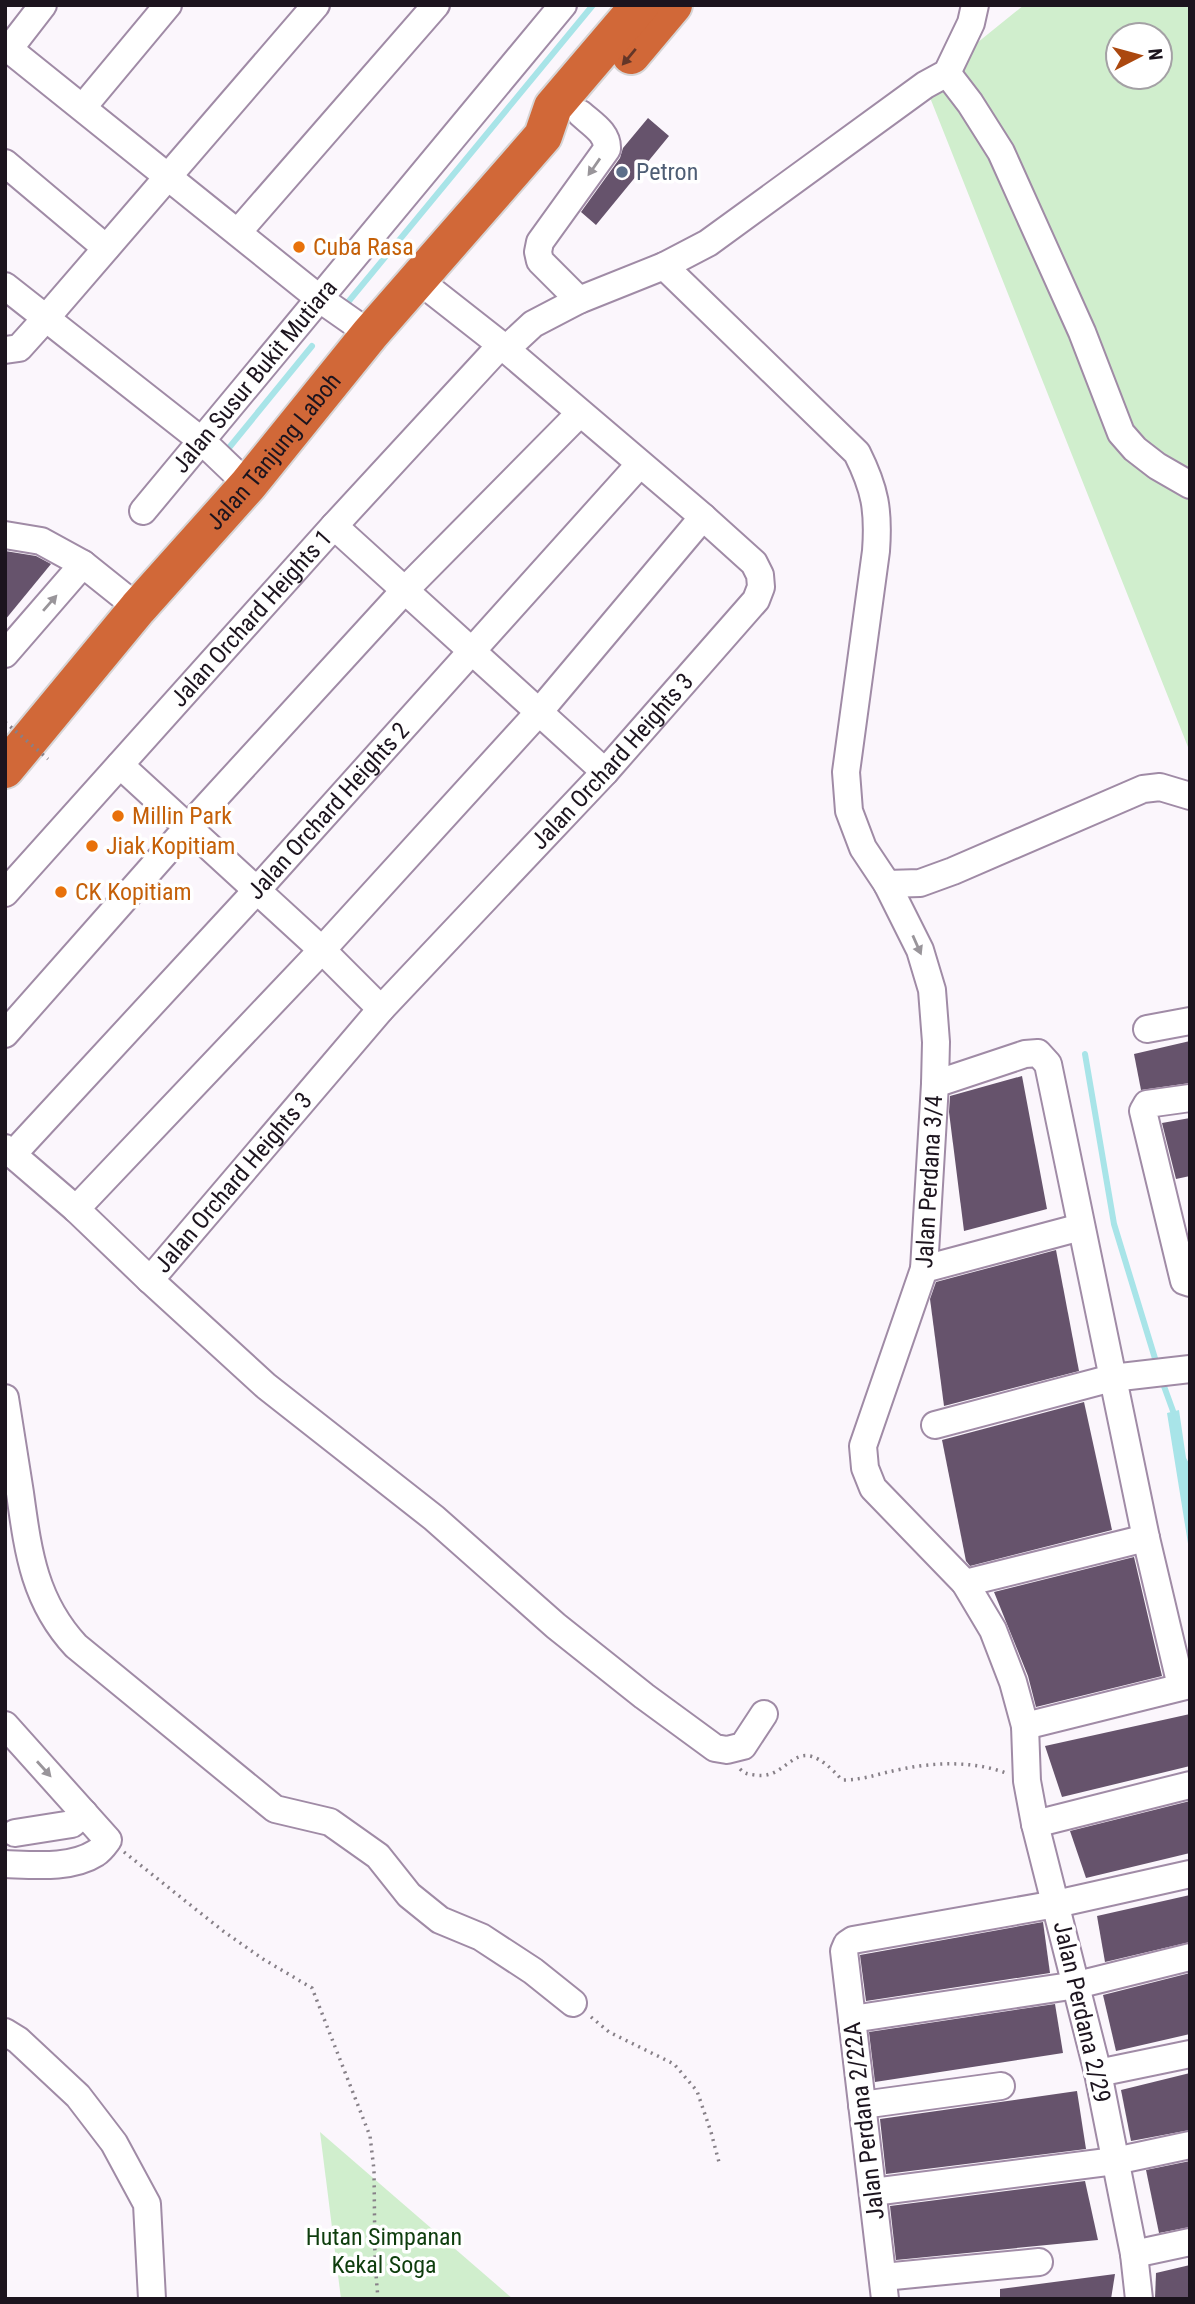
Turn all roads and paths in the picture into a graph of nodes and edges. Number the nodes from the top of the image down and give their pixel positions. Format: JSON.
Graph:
{"nodes":[{"id":1,"x":43,"y":5,"type":"edge"},
{"id":2,"x":168,"y":5,"type":"edge"},
{"id":3,"x":316,"y":5,"type":"edge"},
{"id":4,"x":436,"y":5,"type":"edge"},
{"id":5,"x":673,"y":5,"type":"edge"},
{"id":6,"x":975,"y":5,"type":"edge"},
{"id":7,"x":554,"y":9,"type":"edge"},
{"id":8,"x":629,"y":9,"type":"edge"},
{"id":9,"x":7,"y":47,"type":"edge"},
{"id":10,"x":947,"y":73,"type":"junction"},
{"id":11,"x":83,"y":107,"type":"junction"},
{"id":12,"x":580,"y":114,"type":"junction"},
{"id":13,"x":543,"y":136,"type":"junction"},
{"id":14,"x":5,"y":163,"type":"edge"},
{"id":15,"x":167,"y":176,"type":"junction"},
{"id":16,"x":239,"y":232,"type":"junction"},
{"id":17,"x":106,"y":248,"type":"junction"},
{"id":18,"x":664,"y":266,"type":"junction"},
{"id":19,"x":5,"y":286,"type":"edge"},
{"id":20,"x":438,"y":295,"type":"junction"},
{"id":21,"x":579,"y":300,"type":"junction"},
{"id":22,"x":343,"y":315,"type":"junction"},
{"id":23,"x":46,"y":318,"type":"junction"},
{"id":24,"x":503,"y":347,"type":"junction"},
{"id":25,"x":5,"y":350,"type":"edge"},
{"id":26,"x":580,"y":414,"type":"junction"},
{"id":27,"x":202,"y":441,"type":"junction"},
{"id":28,"x":639,"y":465,"type":"junction"},
{"id":29,"x":248,"y":485,"type":"junction"},
{"id":30,"x":1190,"y":485,"type":"edge"},
{"id":31,"x":143,"y":511,"type":"dead end"},
{"id":32,"x":703,"y":517,"type":"junction"},
{"id":33,"x":334,"y":526,"type":"junction"},
{"id":34,"x":5,"y":534,"type":"edge"},
{"id":35,"x":83,"y":564,"type":"junction"},
{"id":36,"x":404,"y":591,"type":"junction"},
{"id":37,"x":138,"y":608,"type":"junction"},
{"id":38,"x":471,"y":651,"type":"junction"},
{"id":39,"x":5,"y":654,"type":"edge"},
{"id":40,"x":539,"y":712,"type":"junction"},
{"id":41,"x":5,"y":722,"type":"edge"},
{"id":42,"x":18,"y":762,"type":"edge"},
{"id":43,"x":120,"y":765,"type":"junction"},
{"id":44,"x":605,"y":772,"type":"junction"},
{"id":45,"x":1190,"y":796,"type":"edge"},
{"id":46,"x":188,"y":827,"type":"junction"},
{"id":47,"x":887,"y":884,"type":"junction"},
{"id":48,"x":257,"y":890,"type":"junction"},
{"id":49,"x":5,"y":894,"type":"edge"},
{"id":50,"x":322,"y":950,"type":"junction"},
{"id":51,"x":381,"y":1009,"type":"junction"},
{"id":52,"x":1190,"y":1021,"type":"edge"},
{"id":53,"x":1147,"y":1029,"type":"dead end"},
{"id":54,"x":5,"y":1034,"type":"edge"},
{"id":55,"x":935,"y":1084,"type":"junction"},
{"id":56,"x":1190,"y":1098,"type":"edge"},
{"id":57,"x":9,"y":1151,"type":"edge"},
{"id":58,"x":76,"y":1209,"type":"junction"},
{"id":59,"x":1081,"y":1227,"type":"junction"},
{"id":60,"x":924,"y":1269,"type":"junction"},
{"id":61,"x":150,"y":1280,"type":"junction"},
{"id":62,"x":1190,"y":1283,"type":"edge"},
{"id":63,"x":1184,"y":1370,"type":"edge"},
{"id":64,"x":1112,"y":1378,"type":"junction"},
{"id":65,"x":5,"y":1398,"type":"edge"},
{"id":66,"x":935,"y":1425,"type":"dead end"},
{"id":67,"x":1146,"y":1538,"type":"junction"},
{"id":68,"x":965,"y":1583,"type":"junction"},
{"id":69,"x":1186,"y":1685,"type":"edge"},
{"id":70,"x":764,"y":1714,"type":"dead end"},
{"id":71,"x":5,"y":1725,"type":"edge"},
{"id":72,"x":1026,"y":1726,"type":"junction"},
{"id":73,"x":727,"y":1750,"type":"junction"},
{"id":74,"x":1027,"y":1781,"type":"junction"},
{"id":75,"x":1190,"y":1785,"type":"edge"},
{"id":76,"x":84,"y":1812,"type":"junction"},
{"id":77,"x":1035,"y":1824,"type":"junction"},
{"id":78,"x":15,"y":1833,"type":"dead end"},
{"id":79,"x":108,"y":1840,"type":"junction"},
{"id":80,"x":5,"y":1864,"type":"edge"},
{"id":81,"x":1190,"y":1874,"type":"edge"},
{"id":82,"x":1056,"y":1904,"type":"junction"},
{"id":83,"x":1190,"y":1958,"type":"edge"},
{"id":84,"x":1077,"y":1984,"type":"junction"},
{"id":85,"x":573,"y":2003,"type":"joint"},
{"id":86,"x":852,"y":2019,"type":"junction"},
{"id":87,"x":5,"y":2032,"type":"edge"},
{"id":88,"x":1190,"y":2054,"type":"edge"},
{"id":89,"x":1098,"y":2074,"type":"junction"},
{"id":90,"x":1002,"y":2086,"type":"dead end"},
{"id":91,"x":862,"y":2105,"type":"junction"},
{"id":92,"x":1190,"y":2145,"type":"edge"},
{"id":93,"x":1115,"y":2161,"type":"junction"},
{"id":94,"x":720,"y":2166,"type":"dead end"},
{"id":95,"x":873,"y":2192,"type":"junction"},
{"id":96,"x":1190,"y":2242,"type":"edge"},
{"id":97,"x":1134,"y":2254,"type":"junction"},
{"id":98,"x":1039,"y":2262,"type":"dead end"},
{"id":99,"x":884,"y":2288,"type":"edge"},
{"id":100,"x":152,"y":2299,"type":"edge"},
{"id":101,"x":378,"y":2299,"type":"edge"},
{"id":102,"x":1139,"y":2299,"type":"edge"}],
"edges":[{"from":1,"to":9,"type":"street"},
{"from":2,"to":11,"type":"street"},
{"from":3,"to":15,"type":"street"},
{"from":4,"to":16,"type":"street"},
{"from":5,"to":12,"type":"highway","name":"Jalan Tanjung Laboh","one_way":true},
{"from":6,"to":10,"type":"street"},
{"from":7,"to":22,"type":"street","name":"Jalan Susur Bukit Mutiara"},
{"from":8,"to":13,"type":"highway","name":"Jalan Tanjung Laboh"},
{"from":9,"to":11,"type":"street"},
{"from":10,"to":18,"type":"street","name":"Jalan Orchard Heights 1"},
{"from":10,"to":30,"type":"street"},
{"from":11,"to":15,"type":"street"},
{"from":12,"to":13,"type":"highway","name":"Jalan Tanjung Laboh"},
{"from":12,"to":21,"type":"street","one_way":true},
{"from":13,"to":20,"type":"highway","name":"Jalan Tanjung Laboh"},
{"from":14,"to":17,"type":"street"},
{"from":15,"to":16,"type":"street"},
{"from":15,"to":17,"type":"street"},
{"from":16,"to":22,"type":"street"},
{"from":17,"to":23,"type":"street"},
{"from":18,"to":21,"type":"street","name":"Jalan Orchard Heights 1"},
{"from":18,"to":47,"type":"street"},
{"from":19,"to":23,"type":"street"},
{"from":20,"to":22,"type":"highway","name":"Jalan Tanjung Laboh"},
{"from":20,"to":24,"type":"street","name":"Jalan Orchard Heights 3"},
{"from":21,"to":24,"type":"street","name":"Jalan Orchard Heights 1"},
{"from":22,"to":27,"type":"street","name":"Jalan Susur Bukit Mutiara"},
{"from":22,"to":29,"type":"highway","name":"Jalan Tanjung Laboh"},
{"from":23,"to":25,"type":"street"},
{"from":23,"to":27,"type":"street"},
{"from":24,"to":26,"type":"street","name":"Jalan Orchard Heights 3"},
{"from":24,"to":33,"type":"street","name":"Jalan Orchard Heights 1"},
{"from":26,"to":28,"type":"street","name":"Jalan Orchard Heights 3"},
{"from":26,"to":36,"type":"street"},
{"from":27,"to":29,"type":"street"},
{"from":27,"to":31,"type":"street","name":"Jalan Susur Bukit Mutiara"},
{"from":28,"to":32,"type":"street","name":"Jalan Orchard Heights 3"},
{"from":28,"to":38,"type":"street","name":"Jalan Orchard Heights 2"},
{"from":29,"to":37,"type":"highway","name":"Jalan Tanjung Laboh"},
{"from":32,"to":40,"type":"street"},
{"from":32,"to":44,"type":"street","name":"Jalan Orchard Heights 3"},
{"from":33,"to":36,"type":"street"},
{"from":33,"to":43,"type":"street","name":"Jalan Orchard Heights 1"},
{"from":34,"to":35,"type":"street"},
{"from":35,"to":37,"type":"street"},
{"from":39,"to":35,"type":"street","one_way":true},
{"from":36,"to":38,"type":"street"},
{"from":36,"to":46,"type":"street"},
{"from":37,"to":42,"type":"highway","name":"Jalan Tanjung Laboh"},
{"from":38,"to":40,"type":"street"},
{"from":38,"to":48,"type":"street","name":"Jalan Orchard Heights 2"},
{"from":40,"to":44,"type":"street"},
{"from":40,"to":50,"type":"street"},
{"from":41,"to":42,"type":"path","bridge":true},
{"from":43,"to":46,"type":"street"},
{"from":43,"to":49,"type":"street","name":"Jalan Orchard Heights 1"},
{"from":44,"to":51,"type":"street","name":"Jalan Orchard Heights 3"},
{"from":45,"to":47,"type":"street"},
{"from":46,"to":48,"type":"street"},
{"from":46,"to":54,"type":"street"},
{"from":47,"to":55,"type":"street","one_way":true},
{"from":48,"to":50,"type":"street"},
{"from":48,"to":57,"type":"street","name":"Jalan Orchard Heights 2"},
{"from":50,"to":51,"type":"street"},
{"from":50,"to":58,"type":"street"},
{"from":51,"to":61,"type":"street","name":"Jalan Orchard Heights 3"},
{"from":52,"to":53,"type":"street"},
{"from":55,"to":59,"type":"street","name":"Jalan Perdana 3/4"},
{"from":55,"to":60,"type":"street","name":"Jalan Perdana 3/4"},
{"from":56,"to":62,"type":"street"},
{"from":57,"to":58,"type":"street"},
{"from":58,"to":61,"type":"street"},
{"from":59,"to":60,"type":"street"},
{"from":59,"to":64,"type":"street","name":"Jalan Perdana 3/4"},
{"from":60,"to":68,"type":"street","name":"Jalan Perdana 3/4"},
{"from":61,"to":73,"type":"street"},
{"from":63,"to":64,"type":"street"},
{"from":64,"to":66,"type":"street"},
{"from":64,"to":67,"type":"street","name":"Jalan Perdana 3/4"},
{"from":65,"to":85,"type":"street"},
{"from":67,"to":68,"type":"street"},
{"from":67,"to":69,"type":"street","name":"Jalan Perdana 3/4"},
{"from":68,"to":72,"type":"street","name":"Jalan Perdana 3/4"},
{"from":69,"to":72,"type":"street"},
{"from":70,"to":73,"type":"street"},
{"from":71,"to":76,"type":"street","one_way":true},
{"from":72,"to":74,"type":"street","name":"Jalan Perdana 2/29"},
{"from":73,"to":74,"type":"path"},
{"from":74,"to":77,"type":"street","name":"Jalan Perdana 2/29"},
{"from":75,"to":77,"type":"street"},
{"from":76,"to":78,"type":"street"},
{"from":76,"to":79,"type":"street"},
{"from":77,"to":82,"type":"street","name":"Jalan Perdana 2/29"},
{"from":79,"to":80,"type":"street"},
{"from":79,"to":101,"type":"path"},
{"from":81,"to":82,"type":"street"},
{"from":82,"to":84,"type":"street","name":"Jalan Perdana 2/29"},
{"from":82,"to":86,"type":"street","name":"Jalan Perdana 2/22A"},
{"from":83,"to":84,"type":"street"},
{"from":84,"to":86,"type":"street"},
{"from":84,"to":89,"type":"street","name":"Jalan Perdana 2/29"},
{"from":85,"to":94,"type":"path"},
{"from":86,"to":91,"type":"street","name":"Jalan Perdana 2/22A"},
{"from":87,"to":100,"type":"street"},
{"from":88,"to":89,"type":"street"},
{"from":89,"to":93,"type":"street","name":"Jalan Perdana 2/29"},
{"from":90,"to":91,"type":"street"},
{"from":91,"to":95,"type":"street","name":"Jalan Perdana 2/22A"},
{"from":92,"to":93,"type":"street"},
{"from":93,"to":95,"type":"street"},
{"from":93,"to":97,"type":"street","name":"Jalan Perdana 2/29"},
{"from":95,"to":99,"type":"street","name":"Jalan Perdana 2/22A"},
{"from":96,"to":97,"type":"street"},
{"from":97,"to":102,"type":"street","name":"Jalan Perdana 2/29"},
{"from":98,"to":99,"type":"street"}]}
